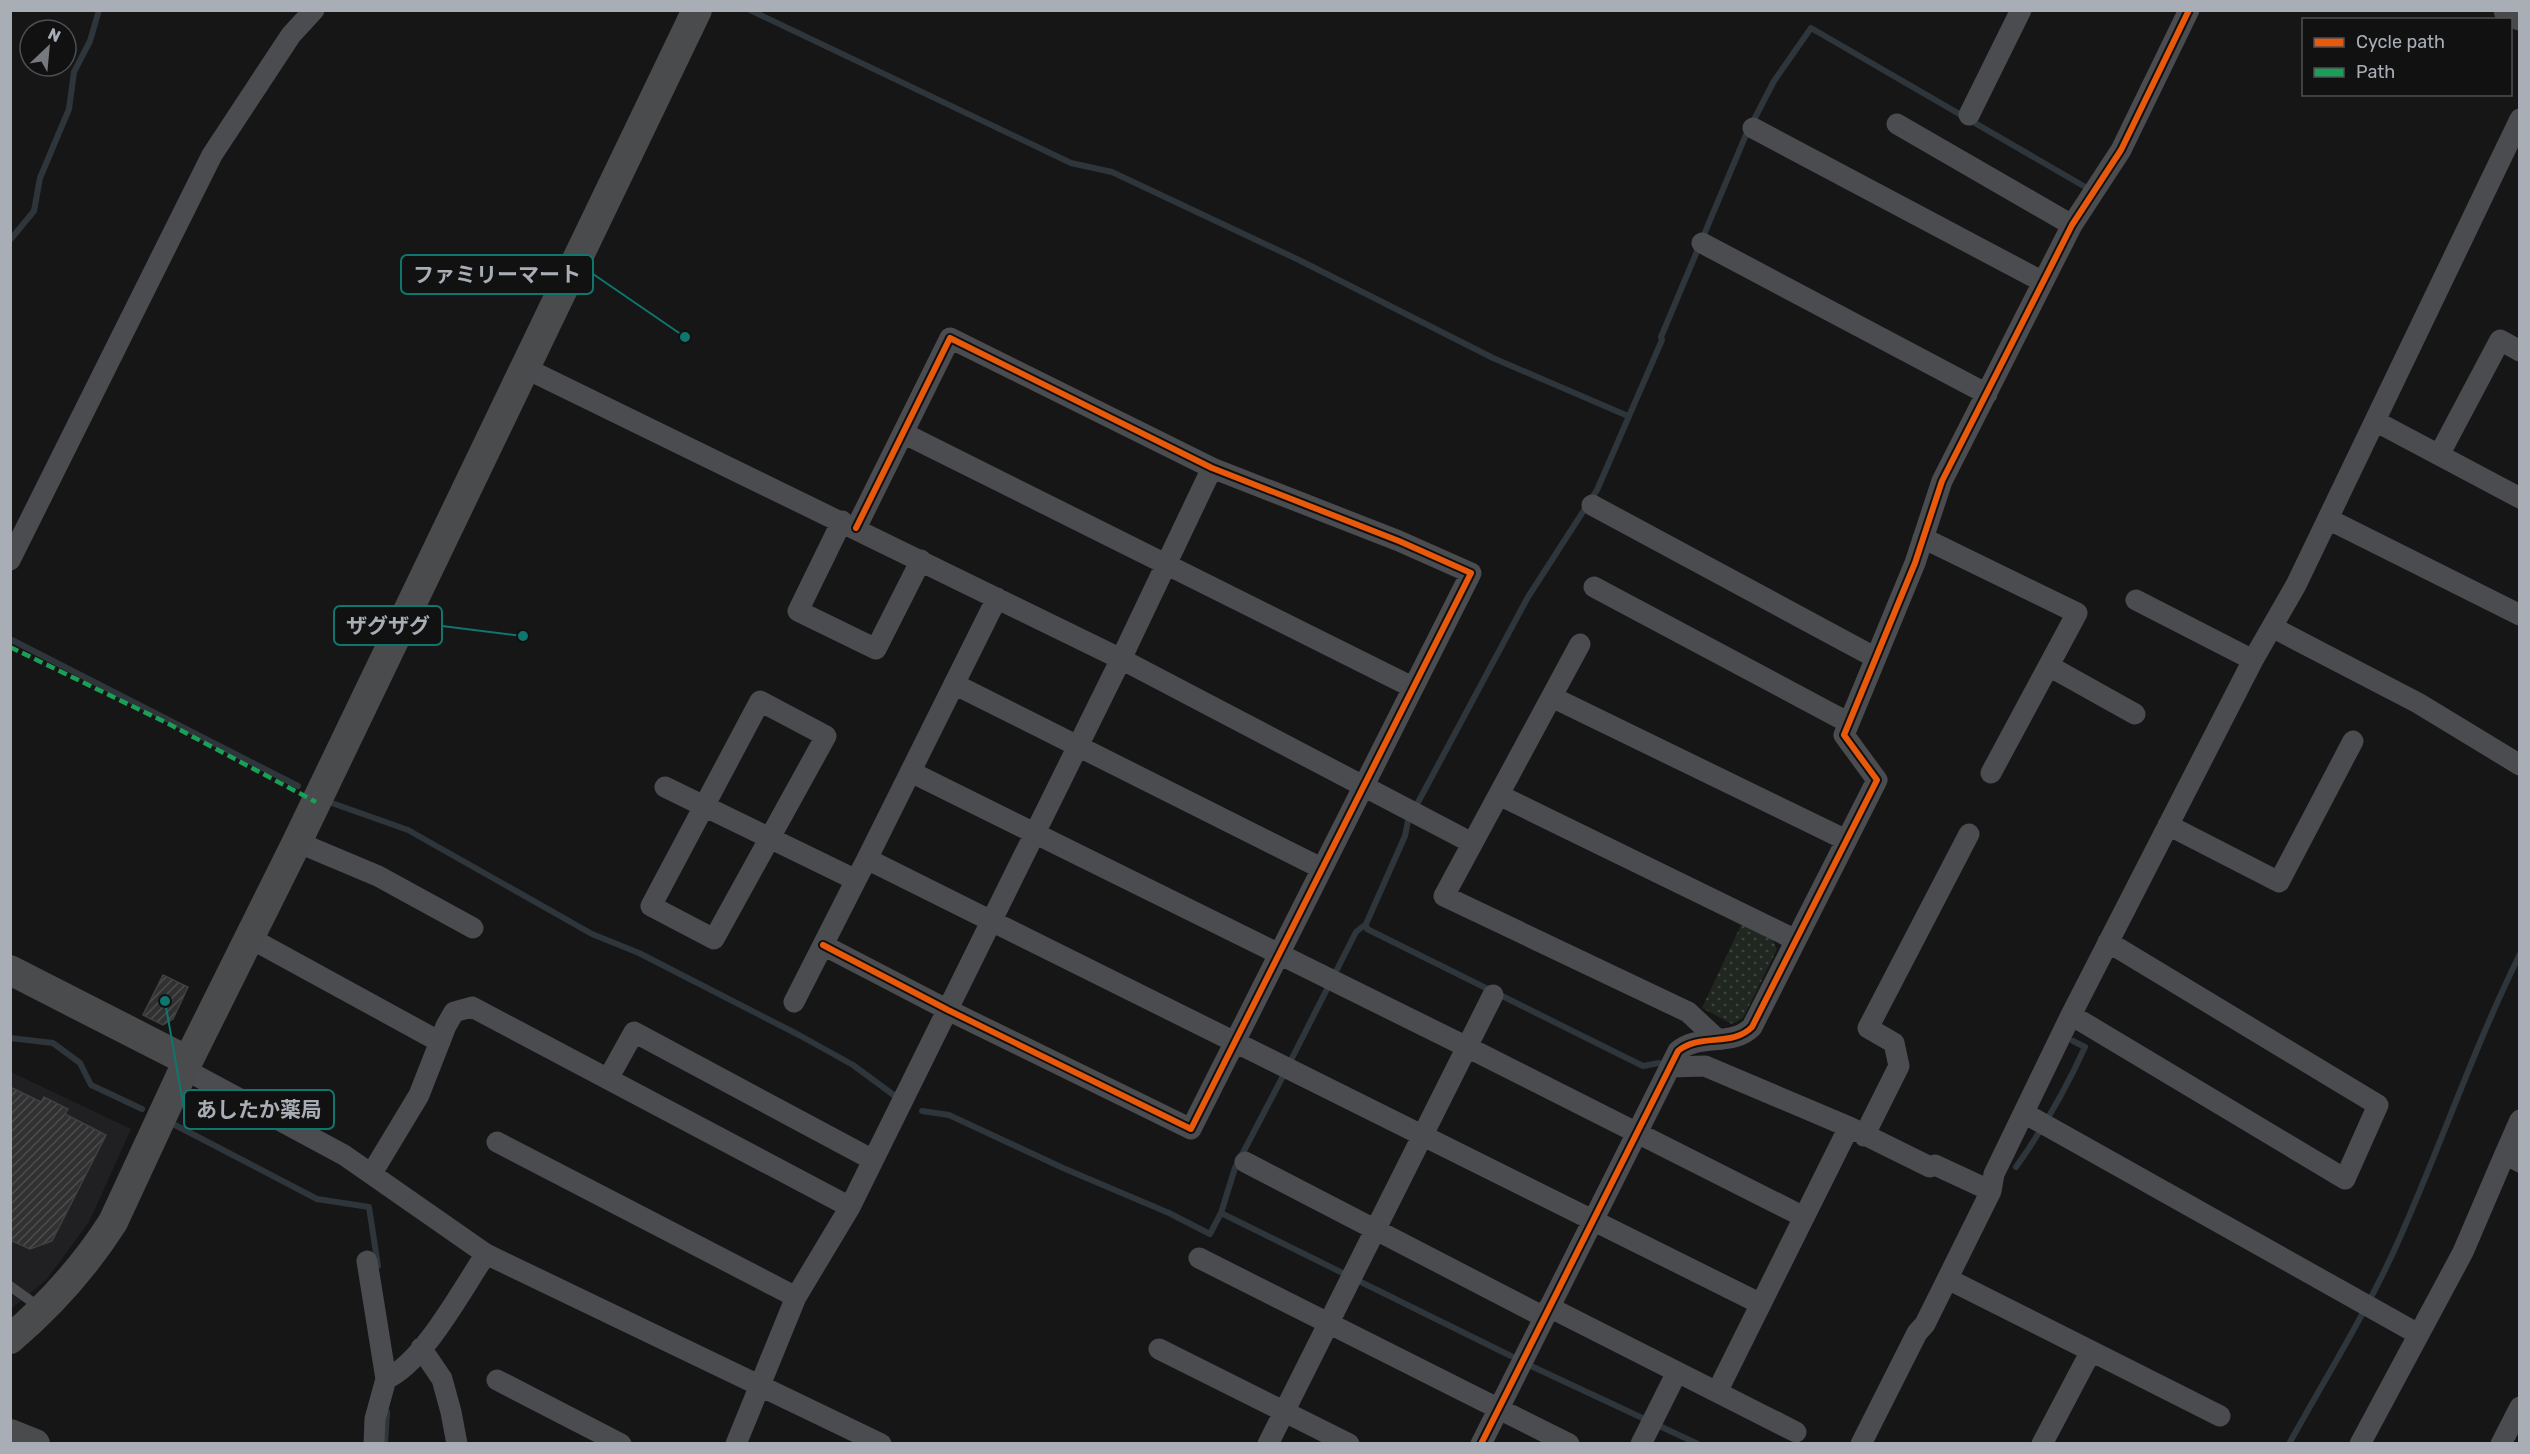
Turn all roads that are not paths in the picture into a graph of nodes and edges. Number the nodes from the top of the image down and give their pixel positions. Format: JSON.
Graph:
{"nodes":[{"id":1,"x":314,"y":10,"type":"edge"},
{"id":2,"x":697,"y":10,"type":"edge"},
{"id":3,"x":2021,"y":10,"type":"edge"},
{"id":4,"x":2189,"y":10,"type":"edge"},
{"id":5,"x":2510,"y":10,"type":"edge"},
{"id":6,"x":2520,"y":14,"type":"edge"},
{"id":7,"x":1969,"y":115,"type":"dead end"},
{"id":8,"x":2520,"y":119,"type":"edge"},
{"id":9,"x":1897,"y":124,"type":"dead end"},
{"id":10,"x":1753,"y":128,"type":"dead end"},
{"id":11,"x":2072,"y":225,"type":"junction"},
{"id":12,"x":1702,"y":243,"type":"dead end"},
{"id":13,"x":2043,"y":282,"type":"junction"},
{"id":14,"x":2520,"y":351,"type":"edge"},
{"id":15,"x":525,"y":368,"type":"junction"},
{"id":16,"x":1987,"y":394,"type":"junction"},
{"id":17,"x":2375,"y":421,"type":"junction"},
{"id":18,"x":903,"y":433,"type":"junction"},
{"id":19,"x":2439,"y":455,"type":"junction"},
{"id":20,"x":1212,"y":468,"type":"junction"},
{"id":21,"x":2520,"y":498,"type":"edge"},
{"id":22,"x":1592,"y":505,"type":"dead end"},
{"id":23,"x":2328,"y":519,"type":"junction"},
{"id":24,"x":849,"y":525,"type":"junction"},
{"id":25,"x":1923,"y":538,"type":"junction"},
{"id":26,"x":921,"y":560,"type":"junction"},
{"id":27,"x":10,"y":561,"type":"edge"},
{"id":28,"x":1167,"y":563,"type":"junction"},
{"id":29,"x":1594,"y":587,"type":"dead end"},
{"id":30,"x":997,"y":598,"type":"junction"},
{"id":31,"x":2136,"y":600,"type":"dead end"},
{"id":32,"x":2520,"y":615,"type":"edge"},
{"id":33,"x":2272,"y":627,"type":"junction"},
{"id":34,"x":1580,"y":644,"type":"dead end"},
{"id":35,"x":1876,"y":658,"type":"junction"},
{"id":36,"x":1121,"y":659,"type":"junction"},
{"id":37,"x":2253,"y":660,"type":"junction"},
{"id":38,"x":2049,"y":666,"type":"junction"},
{"id":39,"x":954,"y":684,"type":"junction"},
{"id":40,"x":1412,"y":687,"type":"junction"},
{"id":41,"x":1552,"y":697,"type":"junction"},
{"id":42,"x":2135,"y":714,"type":"dead end"},
{"id":43,"x":1849,"y":723,"type":"junction"},
{"id":44,"x":2353,"y":741,"type":"dead end"},
{"id":45,"x":1078,"y":747,"type":"junction"},
{"id":46,"x":2520,"y":765,"type":"edge"},
{"id":47,"x":911,"y":771,"type":"junction"},
{"id":48,"x":1991,"y":773,"type":"dead end"},
{"id":49,"x":1362,"y":786,"type":"junction"},
{"id":50,"x":665,"y":787,"type":"dead end"},
{"id":51,"x":1498,"y":795,"type":"junction"},
{"id":52,"x":704,"y":806,"type":"junction"},
{"id":53,"x":2169,"y":825,"type":"junction"},
{"id":54,"x":1035,"y":834,"type":"junction"},
{"id":55,"x":1969,"y":834,"type":"dead end"},
{"id":56,"x":770,"y":838,"type":"junction"},
{"id":57,"x":1846,"y":840,"type":"junction"},
{"id":58,"x":297,"y":842,"type":"junction"},
{"id":59,"x":1472,"y":843,"type":"junction"},
{"id":60,"x":867,"y":859,"type":"junction"},
{"id":61,"x":1321,"y":868,"type":"junction"},
{"id":62,"x":856,"y":880,"type":"junction"},
{"id":63,"x":992,"y":922,"type":"junction"},
{"id":64,"x":473,"y":928,"type":"dead end"},
{"id":65,"x":250,"y":938,"type":"junction"},
{"id":66,"x":1796,"y":940,"type":"junction"},
{"id":67,"x":2108,"y":942,"type":"junction"},
{"id":68,"x":823,"y":945,"type":"junction"},
{"id":69,"x":1279,"y":954,"type":"junction"},
{"id":70,"x":10,"y":970,"type":"edge"},
{"id":71,"x":1492,"y":995,"type":"dead end"},
{"id":72,"x":794,"y":1002,"type":"dead end"},
{"id":73,"x":948,"y":1010,"type":"junction"},
{"id":74,"x":2071,"y":1015,"type":"junction"},
{"id":75,"x":1717,"y":1039,"type":"junction"},
{"id":76,"x":440,"y":1042,"type":"junction"},
{"id":77,"x":1234,"y":1043,"type":"junction"},
{"id":78,"x":1467,"y":1047,"type":"junction"},
{"id":79,"x":186,"y":1065,"type":"junction"},
{"id":80,"x":1670,"y":1067,"type":"junction"},
{"id":81,"x":609,"y":1077,"type":"junction"},
{"id":82,"x":2520,"y":1119,"type":"edge"},
{"id":83,"x":2038,"y":1121,"type":"junction"},
{"id":84,"x":1862,"y":1129,"type":"junction"},
{"id":85,"x":1636,"y":1134,"type":"junction"},
{"id":86,"x":1422,"y":1137,"type":"junction"},
{"id":87,"x":496,"y":1142,"type":"dead end"},
{"id":88,"x":2512,"y":1158,"type":"edge"},
{"id":89,"x":873,"y":1160,"type":"junction"},
{"id":90,"x":1245,"y":1162,"type":"dead end"},
{"id":91,"x":372,"y":1173,"type":"junction"},
{"id":92,"x":1991,"y":1191,"type":"junction"},
{"id":93,"x":850,"y":1207,"type":"junction"},
{"id":94,"x":1804,"y":1217,"type":"junction"},
{"id":95,"x":1592,"y":1221,"type":"junction"},
{"id":96,"x":1376,"y":1229,"type":"junction"},
{"id":97,"x":486,"y":1254,"type":"junction"},
{"id":98,"x":1199,"y":1257,"type":"dead end"},
{"id":99,"x":368,"y":1261,"type":"dead end"},
{"id":100,"x":1948,"y":1279,"type":"junction"},
{"id":101,"x":10,"y":1286,"type":"edge"},
{"id":102,"x":796,"y":1297,"type":"junction"},
{"id":103,"x":1761,"y":1304,"type":"junction"},
{"id":104,"x":44,"y":1310,"type":"junction"},
{"id":105,"x":1547,"y":1312,"type":"junction"},
{"id":106,"x":1328,"y":1324,"type":"junction"},
{"id":107,"x":2418,"y":1334,"type":"junction"},
{"id":108,"x":10,"y":1339,"type":"edge"},
{"id":109,"x":421,"y":1348,"type":"junction"},
{"id":110,"x":1159,"y":1349,"type":"dead end"},
{"id":111,"x":2091,"y":1351,"type":"junction"},
{"id":112,"x":1677,"y":1372,"type":"junction"},
{"id":113,"x":391,"y":1377,"type":"junction"},
{"id":114,"x":497,"y":1380,"type":"dead end"},
{"id":115,"x":760,"y":1386,"type":"junction"},
{"id":116,"x":1717,"y":1392,"type":"junction"},
{"id":117,"x":2520,"y":1407,"type":"edge"},
{"id":118,"x":1498,"y":1409,"type":"junction"},
{"id":119,"x":1284,"y":1411,"type":"junction"},
{"id":120,"x":2220,"y":1416,"type":"dead end"},
{"id":121,"x":1796,"y":1432,"type":"dead end"},
{"id":122,"x":10,"y":1434,"type":"edge"},
{"id":123,"x":35,"y":1443,"type":"edge"},
{"id":124,"x":374,"y":1443,"type":"edge"},
{"id":125,"x":457,"y":1443,"type":"edge"},
{"id":126,"x":621,"y":1443,"type":"edge"},
{"id":127,"x":736,"y":1443,"type":"edge"},
{"id":128,"x":881,"y":1443,"type":"edge"},
{"id":129,"x":1268,"y":1443,"type":"edge"},
{"id":130,"x":1349,"y":1443,"type":"edge"},
{"id":131,"x":1481,"y":1443,"type":"edge"},
{"id":132,"x":1569,"y":1443,"type":"edge"},
{"id":133,"x":1641,"y":1443,"type":"edge"},
{"id":134,"x":1862,"y":1443,"type":"edge"},
{"id":135,"x":2042,"y":1443,"type":"edge"},
{"id":136,"x":2360,"y":1443,"type":"edge"},
{"id":137,"x":2501,"y":1443,"type":"edge"}],
"edges":[{"from":1,"to":27,"type":"street"},
{"from":2,"to":15,"type":"street"},
{"from":3,"to":7,"type":"street"},
{"from":4,"to":11,"type":"street"},
{"from":5,"to":6,"type":"main road"},
{"from":8,"to":17,"type":"street"},
{"from":9,"to":11,"type":"street"},
{"from":10,"to":13,"type":"street"},
{"from":11,"to":13,"type":"street"},
{"from":12,"to":16,"type":"street"},
{"from":13,"to":16,"type":"street"},
{"from":14,"to":19,"type":"street"},
{"from":15,"to":24,"type":"street"},
{"from":15,"to":58,"type":"street"},
{"from":16,"to":25,"type":"street"},
{"from":17,"to":19,"type":"street"},
{"from":17,"to":23,"type":"street"},
{"from":18,"to":20,"type":"street"},
{"from":18,"to":24,"type":"street"},
{"from":18,"to":28,"type":"street"},
{"from":19,"to":21,"type":"street"},
{"from":20,"to":28,"type":"street"},
{"from":20,"to":40,"type":"street"},
{"from":22,"to":35,"type":"street"},
{"from":23,"to":32,"type":"street"},
{"from":23,"to":33,"type":"street"},
{"from":24,"to":26,"type":"street"},
{"from":24,"to":26,"type":"street"},
{"from":25,"to":35,"type":"street"},
{"from":25,"to":38,"type":"street"},
{"from":26,"to":30,"type":"street"},
{"from":28,"to":36,"type":"street"},
{"from":28,"to":40,"type":"street"},
{"from":29,"to":43,"type":"street"},
{"from":30,"to":36,"type":"street"},
{"from":30,"to":39,"type":"street"},
{"from":31,"to":37,"type":"street"},
{"from":33,"to":37,"type":"street"},
{"from":33,"to":46,"type":"street"},
{"from":34,"to":41,"type":"street"},
{"from":35,"to":43,"type":"street"},
{"from":36,"to":45,"type":"street"},
{"from":36,"to":49,"type":"street"},
{"from":37,"to":53,"type":"street"},
{"from":38,"to":42,"type":"street"},
{"from":38,"to":48,"type":"street"},
{"from":39,"to":45,"type":"street"},
{"from":39,"to":47,"type":"street"},
{"from":40,"to":49,"type":"street"},
{"from":41,"to":51,"type":"street"},
{"from":41,"to":57,"type":"street"},
{"from":43,"to":57,"type":"street"},
{"from":44,"to":53,"type":"street"},
{"from":45,"to":54,"type":"street"},
{"from":45,"to":61,"type":"street"},
{"from":47,"to":54,"type":"street"},
{"from":47,"to":60,"type":"street"},
{"from":49,"to":59,"type":"street"},
{"from":49,"to":61,"type":"street"},
{"from":50,"to":52,"type":"street"},
{"from":51,"to":59,"type":"street"},
{"from":51,"to":66,"type":"street"},
{"from":52,"to":56,"type":"street"},
{"from":52,"to":56,"type":"street"},
{"from":52,"to":56,"type":"street"},
{"from":53,"to":67,"type":"street"},
{"from":54,"to":63,"type":"street"},
{"from":54,"to":69,"type":"street"},
{"from":55,"to":84,"type":"street"},
{"from":56,"to":62,"type":"street"},
{"from":57,"to":66,"type":"street"},
{"from":58,"to":64,"type":"street"},
{"from":58,"to":65,"type":"street"},
{"from":59,"to":75,"type":"street"},
{"from":60,"to":62,"type":"street"},
{"from":60,"to":63,"type":"street"},
{"from":61,"to":69,"type":"street"},
{"from":62,"to":68,"type":"street"},
{"from":63,"to":73,"type":"street"},
{"from":63,"to":77,"type":"street"},
{"from":65,"to":76,"type":"street"},
{"from":65,"to":79,"type":"street"},
{"from":66,"to":75,"type":"street"},
{"from":67,"to":74,"type":"street"},
{"from":67,"to":74,"type":"street"},
{"from":68,"to":72,"type":"street"},
{"from":68,"to":73,"type":"street"},
{"from":69,"to":77,"type":"street"},
{"from":69,"to":78,"type":"street"},
{"from":70,"to":79,"type":"street"},
{"from":71,"to":78,"type":"street"},
{"from":73,"to":77,"type":"street"},
{"from":73,"to":89,"type":"street"},
{"from":74,"to":83,"type":"street"},
{"from":75,"to":80,"type":"street"},
{"from":76,"to":81,"type":"street"},
{"from":76,"to":91,"type":"street"},
{"from":77,"to":86,"type":"street"},
{"from":78,"to":85,"type":"street"},
{"from":78,"to":86,"type":"street"},
{"from":79,"to":91,"type":"street"},
{"from":79,"to":104,"type":"street"},
{"from":80,"to":84,"type":"street"},
{"from":80,"to":85,"type":"street"},
{"from":81,"to":89,"type":"street"},
{"from":81,"to":93,"type":"street"},
{"from":82,"to":88,"type":"street"},
{"from":83,"to":92,"type":"street"},
{"from":83,"to":107,"type":"street"},
{"from":84,"to":92,"type":"street"},
{"from":84,"to":94,"type":"street"},
{"from":85,"to":94,"type":"street"},
{"from":85,"to":95,"type":"street"},
{"from":86,"to":95,"type":"street"},
{"from":86,"to":96,"type":"street"},
{"from":87,"to":102,"type":"street"},
{"from":88,"to":107,"type":"street"},
{"from":89,"to":93,"type":"street"},
{"from":90,"to":96,"type":"street"},
{"from":91,"to":97,"type":"street"},
{"from":92,"to":100,"type":"street"},
{"from":93,"to":102,"type":"street"},
{"from":94,"to":103,"type":"street"},
{"from":95,"to":103,"type":"street"},
{"from":95,"to":105,"type":"street"},
{"from":96,"to":105,"type":"street"},
{"from":96,"to":106,"type":"street"},
{"from":97,"to":109,"type":"street"},
{"from":97,"to":115,"type":"street"},
{"from":98,"to":106,"type":"street"},
{"from":99,"to":113,"type":"street"},
{"from":100,"to":111,"type":"street"},
{"from":100,"to":134,"type":"street"},
{"from":101,"to":104,"type":"lane"},
{"from":102,"to":115,"type":"street"},
{"from":103,"to":116,"type":"street"},
{"from":104,"to":108,"type":"street"},
{"from":105,"to":112,"type":"street"},
{"from":105,"to":118,"type":"street"},
{"from":106,"to":118,"type":"street"},
{"from":106,"to":119,"type":"street"},
{"from":107,"to":136,"type":"street"},
{"from":109,"to":113,"type":"street"},
{"from":109,"to":125,"type":"street"},
{"from":110,"to":119,"type":"street"},
{"from":111,"to":120,"type":"street"},
{"from":111,"to":135,"type":"street"},
{"from":112,"to":116,"type":"street"},
{"from":112,"to":133,"type":"street"},
{"from":113,"to":124,"type":"street"},
{"from":114,"to":126,"type":"street"},
{"from":115,"to":127,"type":"street"},
{"from":115,"to":128,"type":"street"},
{"from":116,"to":121,"type":"street"},
{"from":117,"to":137,"type":"street"},
{"from":118,"to":131,"type":"street"},
{"from":118,"to":132,"type":"street"},
{"from":119,"to":129,"type":"street"},
{"from":119,"to":130,"type":"street"},
{"from":122,"to":123,"type":"street"}]}
